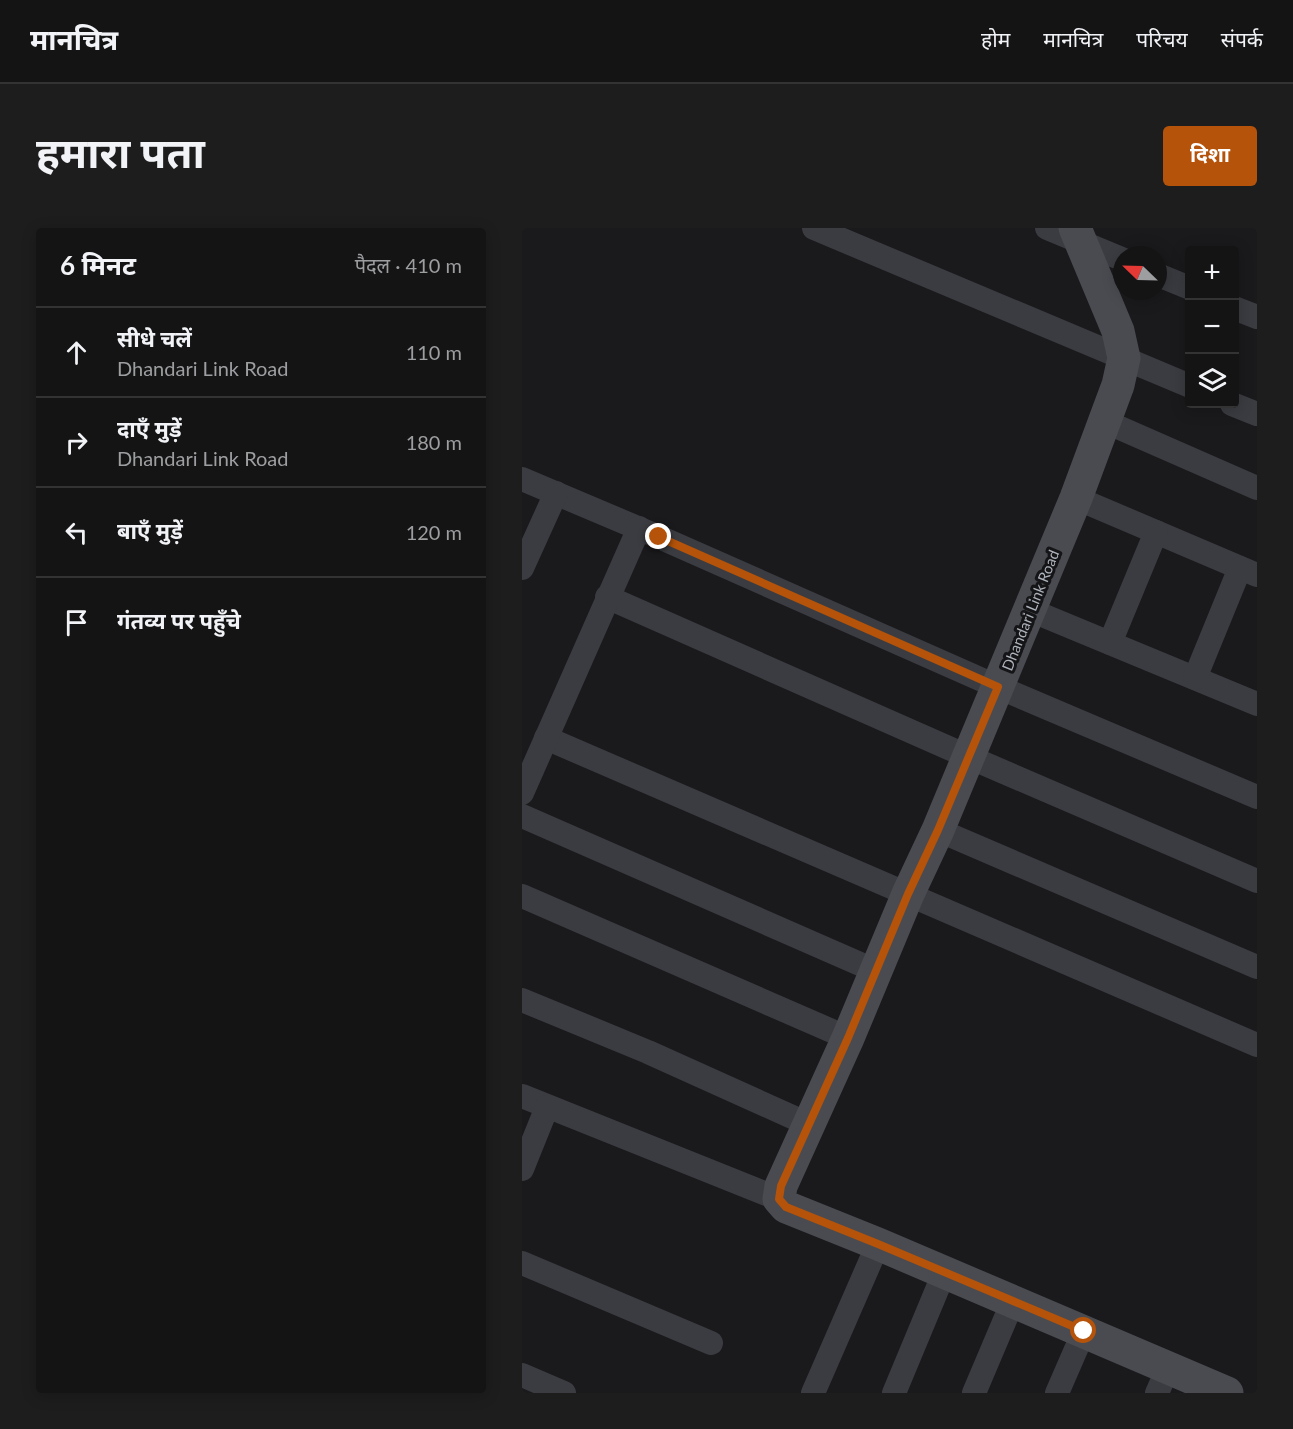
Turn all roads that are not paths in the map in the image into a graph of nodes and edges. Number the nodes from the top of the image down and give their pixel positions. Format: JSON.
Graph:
{"nodes":[{"id":1,"x":1047,"y":228,"type":"edge"},
{"id":2,"x":822,"y":230,"type":"edge"},
{"id":3,"x":1078,"y":235,"type":"edge"},
{"id":4,"x":1113,"y":254,"type":"edge"},
{"id":5,"x":1167,"y":279,"type":"edge"},
{"id":6,"x":1185,"y":286,"type":"edge"},
{"id":7,"x":1239,"y":310,"type":"edge"},
{"id":8,"x":1257,"y":317,"type":"edge"},
{"id":9,"x":1124,"y":358,"type":"junction"},
{"id":10,"x":1185,"y":384,"type":"edge"},
{"id":11,"x":1239,"y":407,"type":"edge"},
{"id":12,"x":1257,"y":414,"type":"edge"},
{"id":13,"x":1104,"y":421,"type":"junction"},
{"id":14,"x":522,"y":478,"type":"edge"},
{"id":15,"x":1257,"y":488,"type":"edge"},
{"id":16,"x":556,"y":493,"type":"junction"},
{"id":17,"x":1076,"y":498,"type":"junction"},
{"id":18,"x":639,"y":528,"type":"junction"},
{"id":19,"x":1156,"y":532,"type":"junction"},
{"id":20,"x":522,"y":568,"type":"edge"},
{"id":21,"x":1248,"y":572,"type":"edge"},
{"id":22,"x":607,"y":597,"type":"junction"},
{"id":23,"x":1030,"y":610,"type":"junction"},
{"id":24,"x":1110,"y":644,"type":"junction"},
{"id":25,"x":1195,"y":678,"type":"junction"},
{"id":26,"x":998,"y":687,"type":"junction"},
{"id":27,"x":1257,"y":704,"type":"edge"},
{"id":28,"x":546,"y":738,"type":"junction"},
{"id":29,"x":969,"y":757,"type":"junction"},
{"id":30,"x":522,"y":793,"type":"edge"},
{"id":31,"x":1257,"y":797,"type":"edge"},
{"id":32,"x":522,"y":816,"type":"edge"},
{"id":33,"x":938,"y":830,"type":"junction"},
{"id":34,"x":1257,"y":881,"type":"edge"},
{"id":35,"x":908,"y":894,"type":"junction"},
{"id":36,"x":522,"y":896,"type":"edge"},
{"id":37,"x":1257,"y":967,"type":"edge"},
{"id":38,"x":876,"y":971,"type":"junction"},
{"id":39,"x":522,"y":1000,"type":"edge"},
{"id":40,"x":848,"y":1038,"type":"junction"},
{"id":41,"x":1257,"y":1045,"type":"edge"},
{"id":42,"x":522,"y":1096,"type":"edge"},
{"id":43,"x":547,"y":1107,"type":"junction"},
{"id":44,"x":810,"y":1125,"type":"junction"},
{"id":45,"x":522,"y":1169,"type":"edge"},
{"id":46,"x":779,"y":1199,"type":"junction"},
{"id":47,"x":878,"y":1244,"type":"junction"},
{"id":48,"x":522,"y":1263,"type":"edge"},
{"id":49,"x":944,"y":1273,"type":"junction"},
{"id":50,"x":1013,"y":1301,"type":"junction"},
{"id":51,"x":1084,"y":1331,"type":"junction"},
{"id":52,"x":711,"y":1343,"type":"dead end"},
{"id":53,"x":522,"y":1375,"type":"edge"},
{"id":54,"x":1162,"y":1380,"type":"edge"},
{"id":55,"x":564,"y":1393,"type":"edge"},
{"id":56,"x":813,"y":1393,"type":"edge"},
{"id":57,"x":894,"y":1393,"type":"edge"},
{"id":58,"x":974,"y":1393,"type":"edge"},
{"id":59,"x":1058,"y":1393,"type":"edge"},
{"id":60,"x":1227,"y":1393,"type":"edge"}],
"edges":[{"from":1,"to":3,"type":"street"},
{"from":2,"to":9,"type":"street"},
{"from":3,"to":4,"type":"street"},
{"from":3,"to":9,"type":"street","name":"Dhandari Link Road"},
{"from":5,"to":6,"type":"street"},
{"from":7,"to":8,"type":"street"},
{"from":9,"to":10,"type":"street"},
{"from":9,"to":13,"type":"street","name":"Dhandari Link Road"},
{"from":11,"to":12,"type":"street"},
{"from":13,"to":15,"type":"street"},
{"from":13,"to":17,"type":"street","name":"Dhandari Link Road"},
{"from":14,"to":16,"type":"street"},
{"from":16,"to":18,"type":"street"},
{"from":16,"to":20,"type":"street"},
{"from":17,"to":19,"type":"street"},
{"from":17,"to":23,"type":"street","name":"Dhandari Link Road"},
{"from":18,"to":22,"type":"street"},
{"from":18,"to":26,"type":"street"},
{"from":19,"to":21,"type":"street"},
{"from":19,"to":24,"type":"street"},
{"from":21,"to":25,"type":"street"},
{"from":22,"to":28,"type":"street"},
{"from":22,"to":29,"type":"street"},
{"from":23,"to":24,"type":"street"},
{"from":23,"to":26,"type":"street","name":"Dhandari Link Road"},
{"from":24,"to":25,"type":"street"},
{"from":25,"to":27,"type":"street"},
{"from":26,"to":29,"type":"street","name":"Dhandari Link Road"},
{"from":26,"to":31,"type":"street"},
{"from":28,"to":30,"type":"street"},
{"from":28,"to":35,"type":"street"},
{"from":29,"to":33,"type":"street","name":"Dhandari Link Road"},
{"from":29,"to":34,"type":"street"},
{"from":32,"to":38,"type":"street"},
{"from":33,"to":35,"type":"street","name":"Dhandari Link Road"},
{"from":33,"to":37,"type":"street"},
{"from":35,"to":38,"type":"street","name":"Dhandari Link Road"},
{"from":35,"to":41,"type":"street"},
{"from":36,"to":40,"type":"street"},
{"from":38,"to":40,"type":"street","name":"Dhandari Link Road"},
{"from":39,"to":44,"type":"street"},
{"from":40,"to":44,"type":"street","name":"Dhandari Link Road"},
{"from":42,"to":43,"type":"street"},
{"from":43,"to":45,"type":"street"},
{"from":43,"to":46,"type":"street"},
{"from":44,"to":46,"type":"street","name":"Dhandari Link Road"},
{"from":46,"to":47,"type":"street"},
{"from":47,"to":49,"type":"street"},
{"from":47,"to":56,"type":"street"},
{"from":48,"to":52,"type":"street"},
{"from":49,"to":50,"type":"street"},
{"from":49,"to":57,"type":"street"},
{"from":50,"to":51,"type":"street"},
{"from":50,"to":58,"type":"street"},
{"from":51,"to":54,"type":"street"},
{"from":51,"to":59,"type":"street"},
{"from":53,"to":55,"type":"street"},
{"from":54,"to":60,"type":"street"}]}
